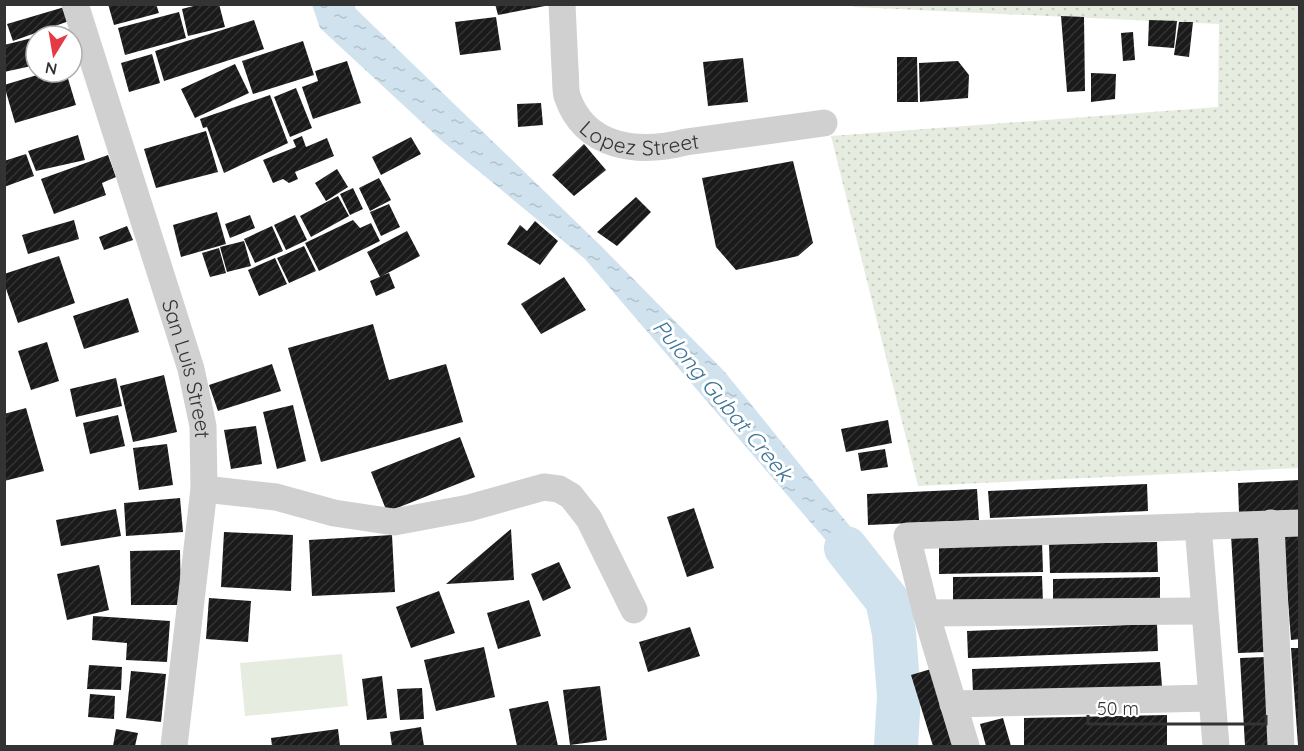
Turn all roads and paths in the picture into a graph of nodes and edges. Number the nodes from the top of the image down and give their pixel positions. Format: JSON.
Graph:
{"nodes":[{"id":1,"x":75,"y":4,"type":"edge"},
{"id":2,"x":562,"y":4,"type":"edge"},
{"id":3,"x":824,"y":123,"type":"dead end"},
{"id":4,"x":204,"y":489,"type":"junction"},
{"id":5,"x":1271,"y":523,"type":"junction"},
{"id":6,"x":1299,"y":523,"type":"edge"},
{"id":7,"x":1198,"y":526,"type":"junction"},
{"id":8,"x":634,"y":609,"type":"dead end"},
{"id":9,"x":1204,"y":611,"type":"junction"},
{"id":10,"x":926,"y":613,"type":"junction"},
{"id":11,"x":1211,"y":698,"type":"junction"},
{"id":12,"x":953,"y":704,"type":"junction"},
{"id":13,"x":174,"y":747,"type":"edge"},
{"id":14,"x":966,"y":747,"type":"edge"},
{"id":15,"x":1216,"y":747,"type":"edge"},
{"id":16,"x":1281,"y":747,"type":"edge"}],
"edges":[{"from":1,"to":4,"type":"street","name":"San Luis Street"},
{"from":2,"to":3,"type":"street","name":"Lopez Street"},
{"from":4,"to":8,"type":"street"},
{"from":4,"to":13,"type":"street","name":"San Luis Street"},
{"from":5,"to":6,"type":"street"},
{"from":5,"to":7,"type":"street"},
{"from":5,"to":16,"type":"street"},
{"from":7,"to":9,"type":"street"},
{"from":7,"to":10,"type":"street"},
{"from":9,"to":10,"type":"street"},
{"from":9,"to":11,"type":"street"},
{"from":10,"to":12,"type":"street"},
{"from":11,"to":12,"type":"street"},
{"from":11,"to":15,"type":"street"},
{"from":12,"to":14,"type":"street"}]}
